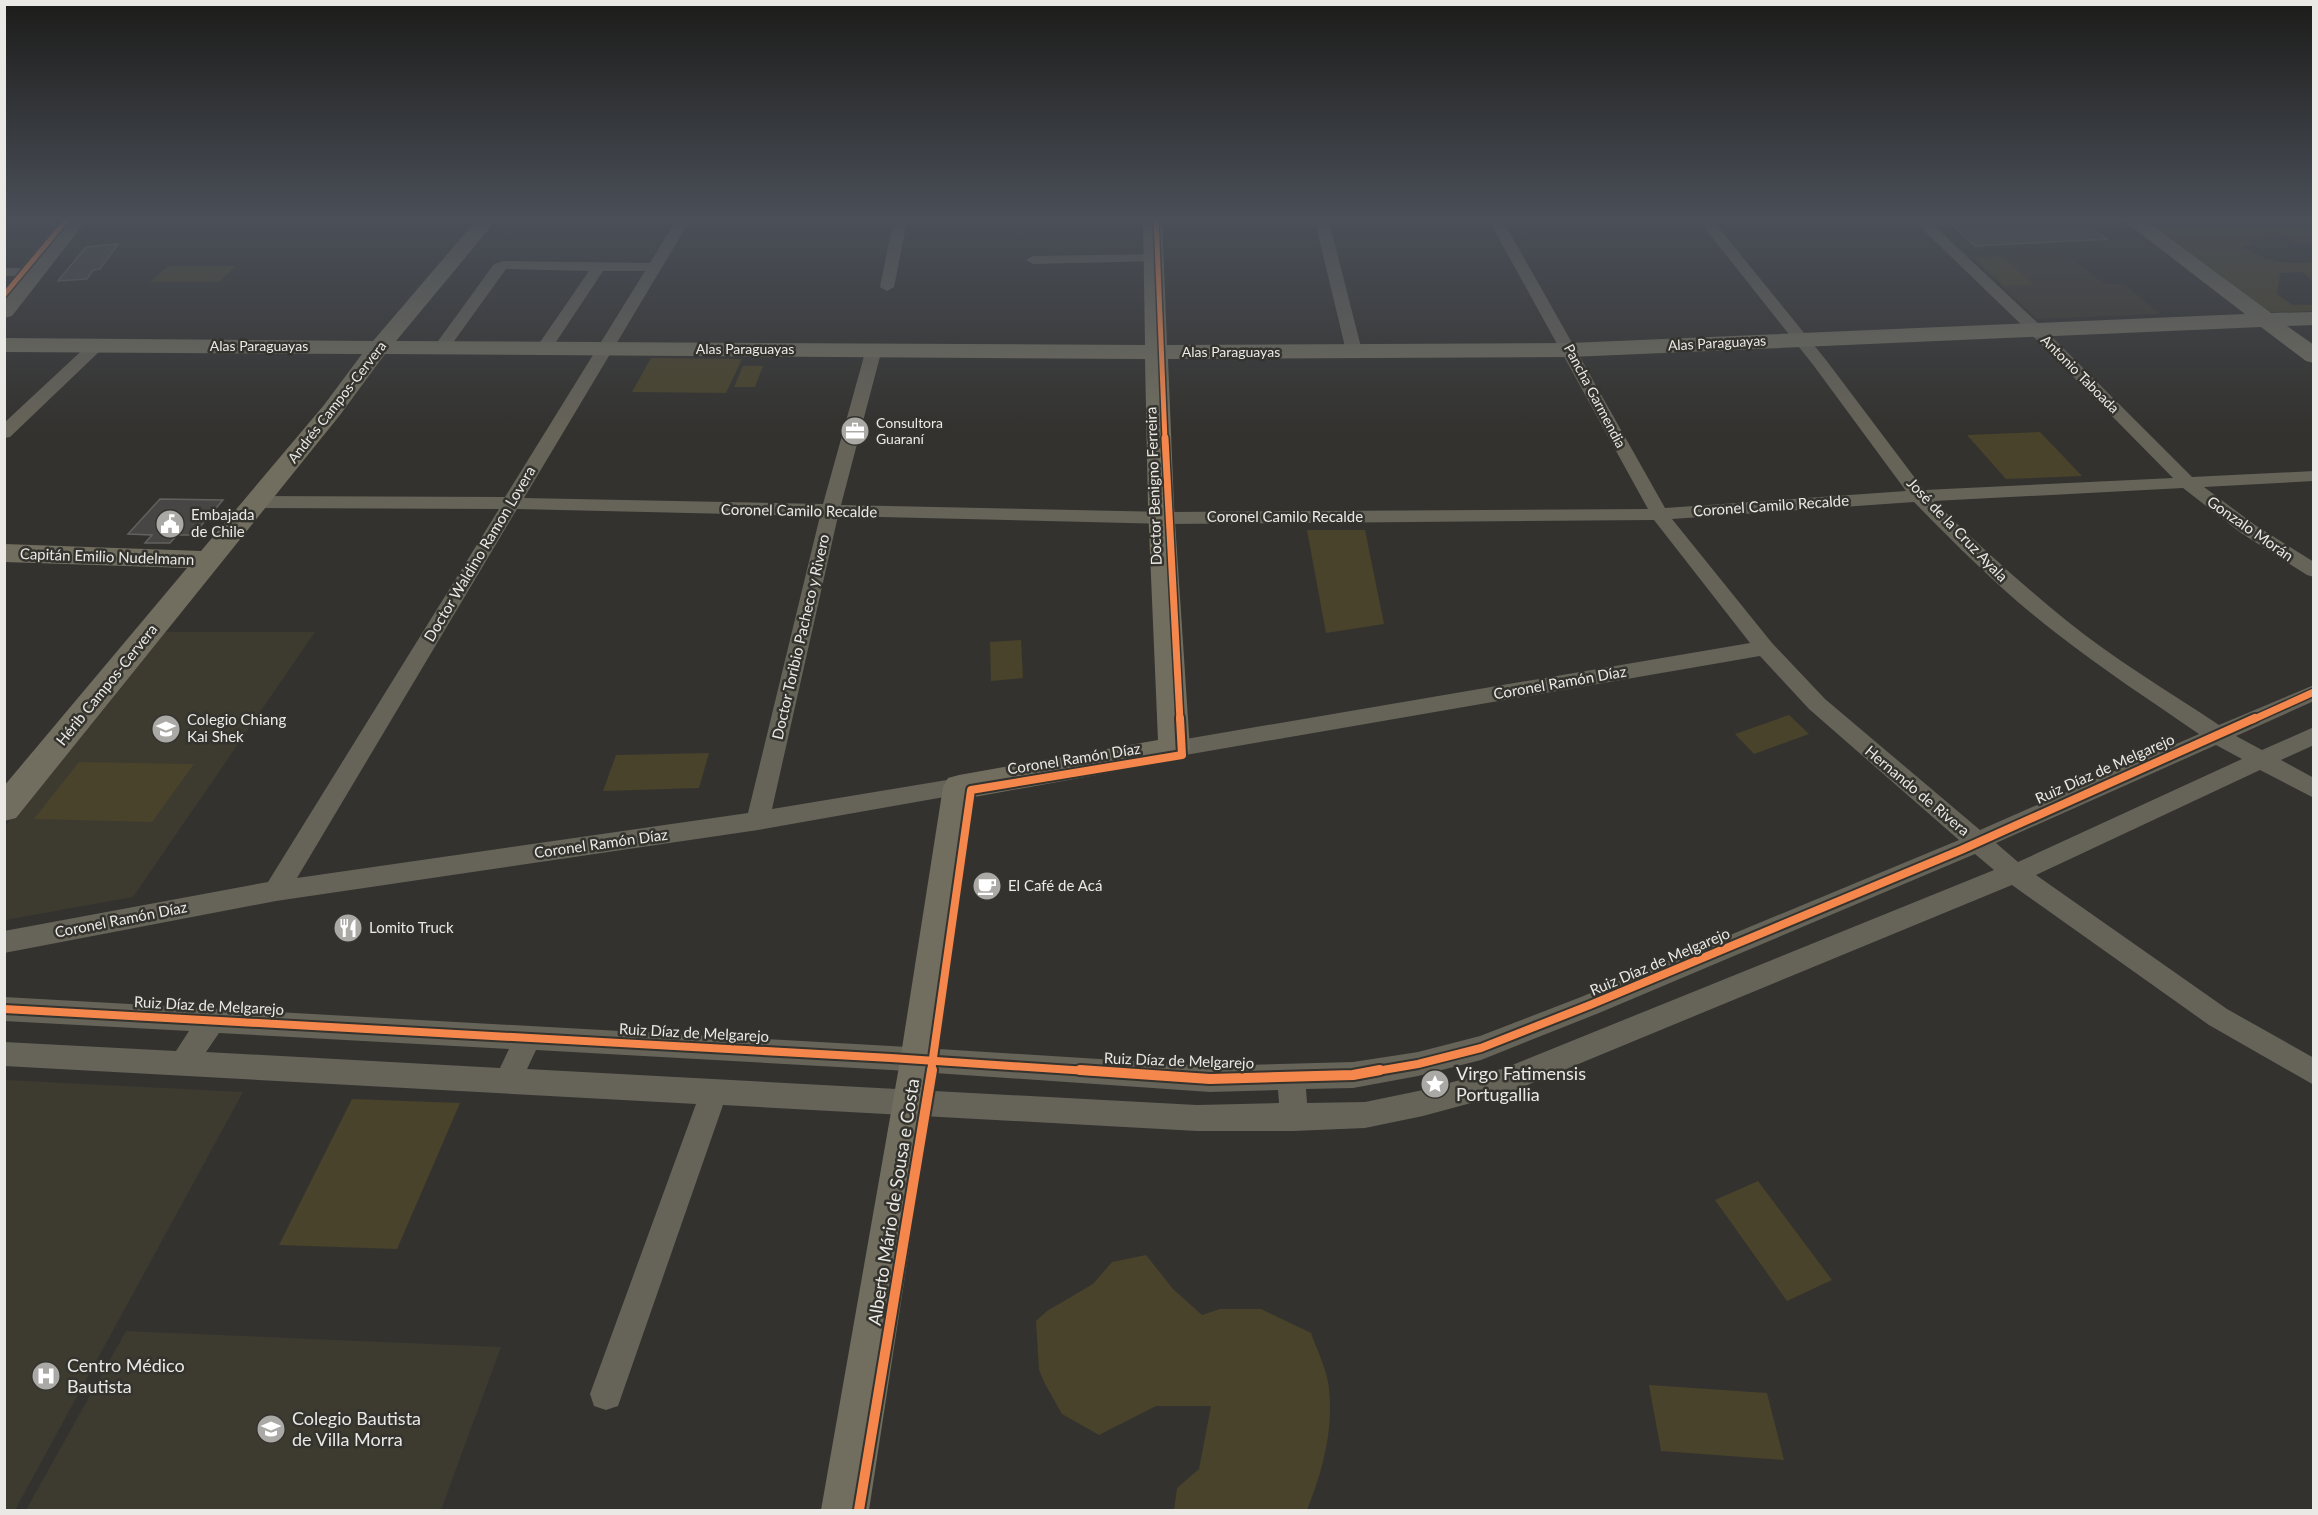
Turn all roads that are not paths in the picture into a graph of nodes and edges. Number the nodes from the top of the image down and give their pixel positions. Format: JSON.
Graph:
{"nodes":[{"id":1,"x":23,"y":288,"type":"edge"},
{"id":2,"x":429,"y":288,"type":"edge"},
{"id":3,"x":484,"y":288,"type":"edge"},
{"id":4,"x":584,"y":288,"type":"edge"},
{"id":5,"x":642,"y":288,"type":"edge"},
{"id":6,"x":1155,"y":288,"type":"edge"},
{"id":7,"x":1338,"y":288,"type":"edge"},
{"id":8,"x":1534,"y":288,"type":"edge"},
{"id":9,"x":1760,"y":288,"type":"edge"},
{"id":10,"x":1991,"y":288,"type":"edge"},
{"id":11,"x":2223,"y":288,"type":"edge"},
{"id":12,"x":4,"y":311,"type":"edge"},
{"id":13,"x":2313,"y":318,"type":"edge"},
{"id":14,"x":2264,"y":319,"type":"junction"},
{"id":15,"x":2035,"y":329,"type":"junction"},
{"id":16,"x":1801,"y":339,"type":"junction"},
{"id":17,"x":4,"y":345,"type":"edge"},
{"id":18,"x":97,"y":345,"type":"junction"},
{"id":19,"x":379,"y":347,"type":"junction"},
{"id":20,"x":441,"y":348,"type":"junction"},
{"id":21,"x":544,"y":348,"type":"junction"},
{"id":22,"x":606,"y":348,"type":"junction"},
{"id":23,"x":874,"y":349,"type":"junction"},
{"id":24,"x":1156,"y":350,"type":"junction"},
{"id":25,"x":1570,"y":350,"type":"junction"},
{"id":26,"x":1354,"y":351,"type":"junction"},
{"id":27,"x":2313,"y":356,"type":"edge"},
{"id":28,"x":4,"y":433,"type":"edge"},
{"id":29,"x":2313,"y":476,"type":"edge"},
{"id":30,"x":2189,"y":484,"type":"junction"},
{"id":31,"x":1919,"y":496,"type":"junction"},
{"id":32,"x":256,"y":502,"type":"junction"},
{"id":33,"x":510,"y":503,"type":"junction"},
{"id":34,"x":830,"y":512,"type":"junction"},
{"id":35,"x":1659,"y":514,"type":"junction"},
{"id":36,"x":1162,"y":518,"type":"junction"},
{"id":37,"x":4,"y":553,"type":"edge"},
{"id":38,"x":209,"y":560,"type":"junction"},
{"id":39,"x":2313,"y":571,"type":"edge"},
{"id":40,"x":1765,"y":648,"type":"junction"},
{"id":41,"x":2313,"y":692,"type":"edge"},
{"id":42,"x":2217,"y":735,"type":"junction"},
{"id":43,"x":2313,"y":735,"type":"edge"},
{"id":44,"x":1174,"y":749,"type":"junction"},
{"id":45,"x":2259,"y":760,"type":"junction"},
{"id":46,"x":959,"y":787,"type":"junction"},
{"id":47,"x":2313,"y":789,"type":"edge"},
{"id":48,"x":4,"y":809,"type":"edge"},
{"id":49,"x":758,"y":821,"type":"junction"},
{"id":50,"x":1977,"y":841,"type":"junction"},
{"id":51,"x":2015,"y":874,"type":"junction"},
{"id":52,"x":276,"y":891,"type":"junction"},
{"id":53,"x":4,"y":942,"type":"edge"},
{"id":54,"x":1590,"y":1005,"type":"junction"},
{"id":55,"x":4,"y":1009,"type":"edge"},
{"id":56,"x":212,"y":1020,"type":"junction"},
{"id":57,"x":1613,"y":1035,"type":"junction"},
{"id":58,"x":528,"y":1038,"type":"junction"},
{"id":59,"x":4,"y":1054,"type":"edge"},
{"id":60,"x":919,"y":1060,"type":"junction"},
{"id":61,"x":183,"y":1063,"type":"junction"},
{"id":62,"x":2313,"y":1073,"type":"edge"},
{"id":63,"x":1292,"y":1077,"type":"junction"},
{"id":64,"x":507,"y":1081,"type":"junction"},
{"id":65,"x":714,"y":1092,"type":"junction"},
{"id":66,"x":912,"y":1104,"type":"junction"},
{"id":67,"x":1293,"y":1118,"type":"junction"},
{"id":68,"x":606,"y":1394,"type":"dead end"},
{"id":69,"x":845,"y":1510,"type":"edge"}],
"edges":[{"from":1,"to":12,"type":"main road"},
{"from":2,"to":19,"type":"street","name":"Andrés Campos-Cervera"},
{"from":3,"to":20,"type":"street"},
{"from":4,"to":21,"type":"street"},
{"from":5,"to":22,"type":"street","name":"Doctor Waldino Ramon Lovera"},
{"from":6,"to":24,"type":"street","name":"Doctor Benigno Ferreira"},
{"from":7,"to":26,"type":"street"},
{"from":8,"to":25,"type":"street","name":"Pancha Garmendia"},
{"from":9,"to":16,"type":"street","name":"José de la Cruz Ayala"},
{"from":10,"to":15,"type":"street","name":"Antonio Taboada"},
{"from":11,"to":14,"type":"street"},
{"from":13,"to":14,"type":"street","name":"Alas Paraguayas"},
{"from":14,"to":15,"type":"street","name":"Alas Paraguayas"},
{"from":14,"to":27,"type":"street"},
{"from":15,"to":16,"type":"street","name":"Alas Paraguayas"},
{"from":15,"to":30,"type":"street","name":"Antonio Taboada"},
{"from":16,"to":25,"type":"street","name":"Alas Paraguayas"},
{"from":16,"to":31,"type":"street","name":"José de la Cruz Ayala"},
{"from":17,"to":18,"type":"street","name":"Alas Paraguayas"},
{"from":18,"to":19,"type":"street","name":"Alas Paraguayas"},
{"from":18,"to":28,"type":"street"},
{"from":19,"to":20,"type":"street","name":"Alas Paraguayas"},
{"from":19,"to":32,"type":"street","name":"Andrés Campos-Cervera"},
{"from":20,"to":21,"type":"street","name":"Alas Paraguayas"},
{"from":21,"to":22,"type":"street","name":"Alas Paraguayas"},
{"from":22,"to":23,"type":"street","name":"Alas Paraguayas"},
{"from":22,"to":33,"type":"street","name":"Doctor Waldino Ramon Lovera"},
{"from":23,"to":24,"type":"street","name":"Alas Paraguayas"},
{"from":23,"to":34,"type":"street","name":"Doctor Toribio Pacheco y Rivero"},
{"from":24,"to":26,"type":"street","name":"Alas Paraguayas"},
{"from":24,"to":36,"type":"street","name":"Doctor Benigno Ferreira"},
{"from":25,"to":26,"type":"street","name":"Alas Paraguayas"},
{"from":25,"to":35,"type":"street","name":"Pancha Garmendia"},
{"from":29,"to":30,"type":"street","name":"Coronel Camilo Recalde"},
{"from":30,"to":31,"type":"street","name":"Coronel Camilo Recalde"},
{"from":30,"to":39,"type":"street","name":"Gonzalo Morán"},
{"from":31,"to":35,"type":"street","name":"Coronel Camilo Recalde"},
{"from":31,"to":42,"type":"street","name":"José de la Cruz Ayala"},
{"from":32,"to":33,"type":"street","name":"Coronel Camilo Recalde"},
{"from":32,"to":38,"type":"street","name":"Andrés Campos-Cervera"},
{"from":33,"to":34,"type":"street","name":"Coronel Camilo Recalde"},
{"from":33,"to":52,"type":"street","name":"Doctor Waldino Ramon Lovera"},
{"from":34,"to":36,"type":"street","name":"Coronel Camilo Recalde"},
{"from":34,"to":49,"type":"street","name":"Doctor Toribio Pacheco y Rivero"},
{"from":35,"to":36,"type":"street","name":"Coronel Camilo Recalde"},
{"from":35,"to":40,"type":"street","name":"Hernando de Rivera"},
{"from":36,"to":44,"type":"street","name":"Doctor Benigno Ferreira"},
{"from":37,"to":38,"type":"street","name":"Capitán Emilio Nudelmann"},
{"from":38,"to":48,"type":"street","name":"Hérib Campos-Cervera"},
{"from":40,"to":44,"type":"street","name":"Coronel Ramón Díaz"},
{"from":40,"to":50,"type":"street","name":"Hernando de Rivera"},
{"from":41,"to":42,"type":"street","name":"Ruiz Díaz de Melgarejo"},
{"from":42,"to":45,"type":"street","name":"José de la Cruz Ayala"},
{"from":42,"to":50,"type":"street","name":"Ruiz Díaz de Melgarejo"},
{"from":43,"to":45,"type":"street"},
{"from":44,"to":46,"type":"street","name":"Coronel Ramón Díaz"},
{"from":45,"to":47,"type":"street","name":"José de la Cruz Ayala"},
{"from":45,"to":51,"type":"street"},
{"from":46,"to":49,"type":"street","name":"Coronel Ramón Díaz"},
{"from":46,"to":60,"type":"street","name":"Alberto Mário de Sousa e Costa"},
{"from":49,"to":52,"type":"street","name":"Coronel Ramón Díaz"},
{"from":50,"to":51,"type":"street","name":"Hernando de Rivera"},
{"from":50,"to":54,"type":"street","name":"Ruiz Díaz de Melgarejo"},
{"from":51,"to":57,"type":"street"},
{"from":51,"to":62,"type":"street","name":"Hernando de Rivera"},
{"from":52,"to":53,"type":"street","name":"Coronel Ramón Díaz"},
{"from":54,"to":57,"type":"street"},
{"from":54,"to":63,"type":"street","name":"Ruiz Díaz de Melgarejo"},
{"from":55,"to":56,"type":"street","name":"Ruiz Díaz de Melgarejo"},
{"from":56,"to":58,"type":"street","name":"Ruiz Díaz de Melgarejo"},
{"from":56,"to":61,"type":"street"},
{"from":57,"to":67,"type":"street"},
{"from":58,"to":60,"type":"street","name":"Ruiz Díaz de Melgarejo"},
{"from":58,"to":64,"type":"street"},
{"from":59,"to":61,"type":"street"},
{"from":60,"to":63,"type":"street","name":"Ruiz Díaz de Melgarejo"},
{"from":60,"to":66,"type":"street","name":"Alberto Mário de Sousa e Costa"},
{"from":61,"to":64,"type":"street"},
{"from":63,"to":67,"type":"street"},
{"from":64,"to":65,"type":"street"},
{"from":65,"to":66,"type":"street"},
{"from":65,"to":68,"type":"street"},
{"from":66,"to":67,"type":"street"},
{"from":66,"to":69,"type":"street","name":"Alberto Mário de Sousa e Costa"}]}
